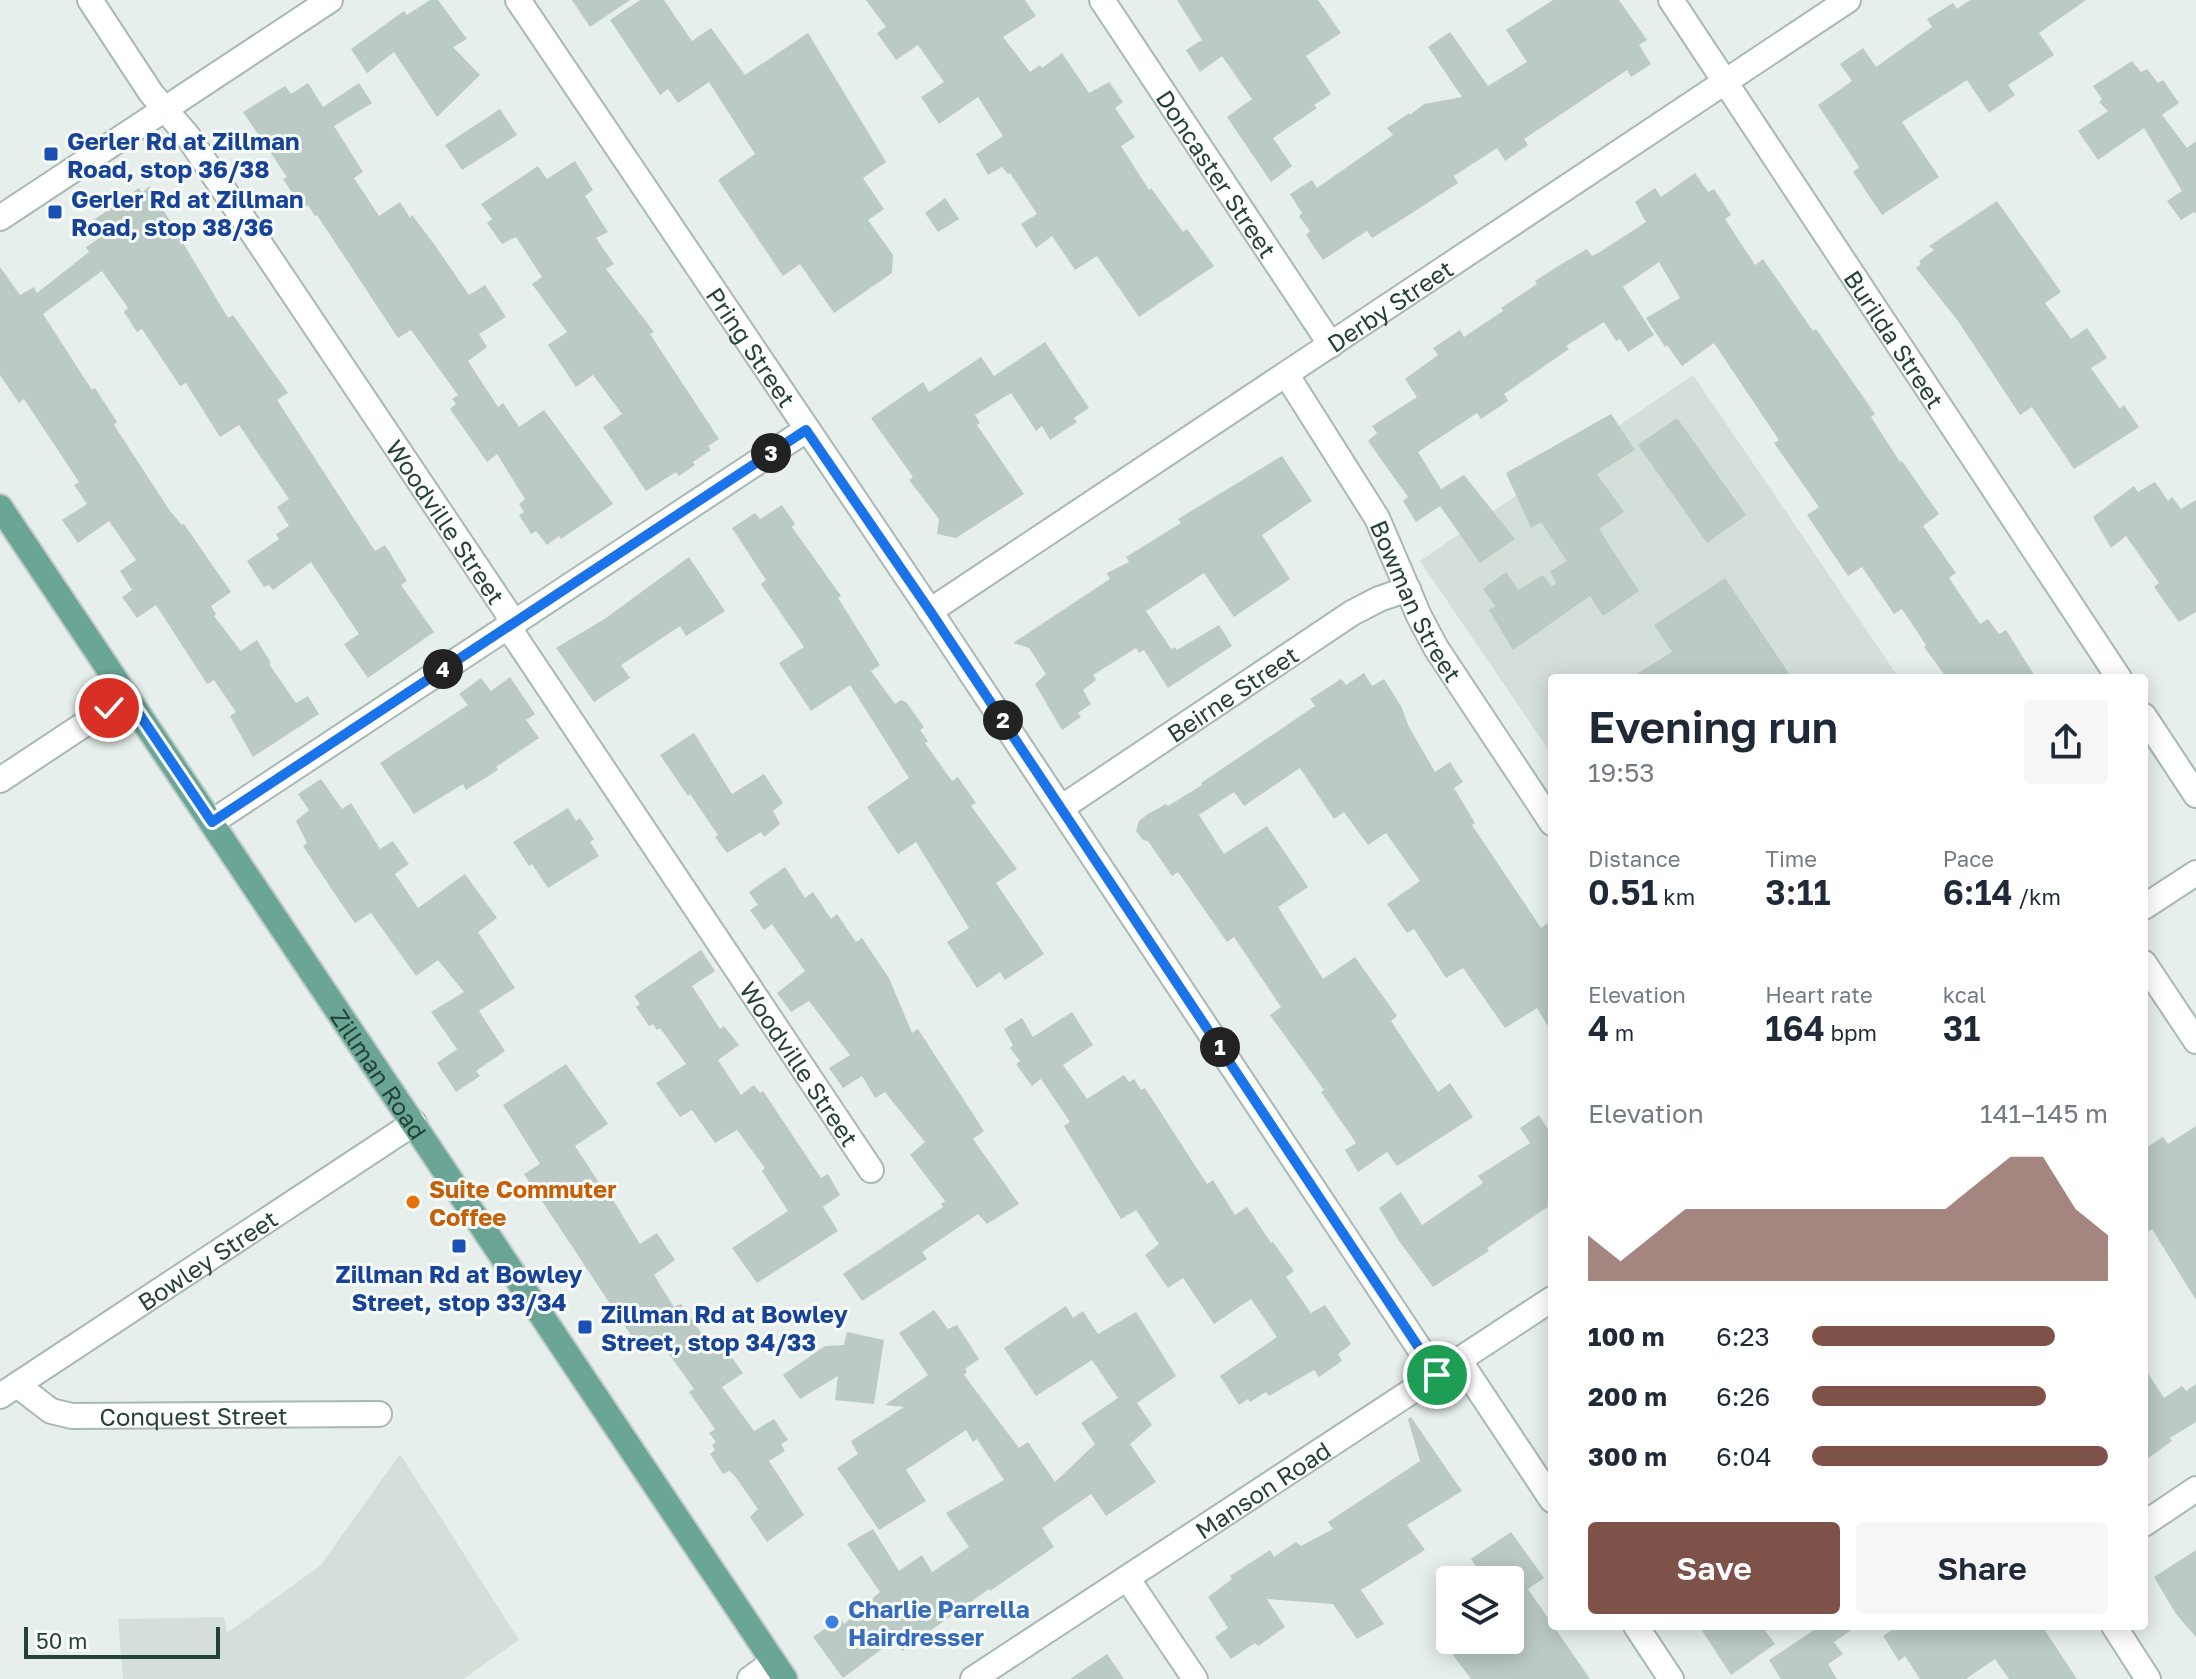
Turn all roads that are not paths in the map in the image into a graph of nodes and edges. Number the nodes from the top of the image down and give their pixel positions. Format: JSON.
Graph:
{"nodes":[{"id":1,"x":90,"y":0,"type":"edge"},
{"id":2,"x":330,"y":0,"type":"edge"},
{"id":3,"x":518,"y":0,"type":"edge"},
{"id":4,"x":1102,"y":0,"type":"edge"},
{"id":5,"x":1671,"y":0,"type":"edge"},
{"id":6,"x":1848,"y":0,"type":"edge"},
{"id":7,"x":1725,"y":81,"type":"junction"},
{"id":8,"x":166,"y":109,"type":"junction"},
{"id":9,"x":0,"y":218,"type":"edge"},
{"id":10,"x":1331,"y":345,"type":"junction"},
{"id":11,"x":1286,"y":374,"type":"junction"},
{"id":12,"x":806,"y":430,"type":"junction"},
{"id":13,"x":0,"y":507,"type":"edge"},
{"id":14,"x":1408,"y":589,"type":"junction"},
{"id":15,"x":930,"y":611,"type":"junction"},
{"id":16,"x":511,"y":624,"type":"junction"},
{"id":17,"x":2116,"y":674,"type":"edge"},
{"id":18,"x":127,"y":696,"type":"junction"},
{"id":19,"x":2148,"y":722,"type":"edge"},
{"id":20,"x":0,"y":780,"type":"edge"},
{"id":21,"x":2196,"y":795,"type":"edge"},
{"id":22,"x":1061,"y":808,"type":"junction"},
{"id":23,"x":1548,"y":817,"type":"edge"},
{"id":24,"x":212,"y":822,"type":"junction"},
{"id":25,"x":2196,"y":873,"type":"edge"},
{"id":26,"x":2148,"y":904,"type":"edge"},
{"id":27,"x":2148,"y":969,"type":"edge"},
{"id":28,"x":2196,"y":1041,"type":"edge"},
{"id":29,"x":414,"y":1123,"type":"junction"},
{"id":30,"x":871,"y":1170,"type":"dead end"},
{"id":31,"x":1548,"y":1302,"type":"edge"},
{"id":32,"x":1459,"y":1360,"type":"junction"},
{"id":33,"x":1437,"y":1375,"type":"junction"},
{"id":34,"x":8,"y":1390,"type":"edge"},
{"id":35,"x":379,"y":1414,"type":"dead end"},
{"id":36,"x":2196,"y":1489,"type":"edge"},
{"id":37,"x":1548,"y":1494,"type":"edge"},
{"id":38,"x":2148,"y":1521,"type":"edge"},
{"id":39,"x":1127,"y":1578,"type":"junction"},
{"id":40,"x":1639,"y":1630,"type":"edge"},
{"id":41,"x":2117,"y":1630,"type":"edge"},
{"id":42,"x":779,"y":1670,"type":"edge"},
{"id":43,"x":750,"y":1679,"type":"edge"},
{"id":44,"x":973,"y":1679,"type":"edge"},
{"id":45,"x":1195,"y":1679,"type":"edge"},
{"id":46,"x":1671,"y":1679,"type":"edge"},
{"id":47,"x":2148,"y":1679,"type":"edge"}],
"edges":[{"from":1,"to":8,"type":"street","name":"Woodville Street"},
{"from":2,"to":8,"type":"street"},
{"from":3,"to":12,"type":"street","name":"Pring Street"},
{"from":4,"to":10,"type":"street","name":"Doncaster Street"},
{"from":5,"to":7,"type":"street","name":"Burilda Street"},
{"from":6,"to":7,"type":"street","name":"Derby Street"},
{"from":7,"to":10,"type":"street","name":"Derby Street"},
{"from":7,"to":17,"type":"street","name":"Burilda Street"},
{"from":8,"to":9,"type":"street"},
{"from":8,"to":16,"type":"street","name":"Woodville Street"},
{"from":10,"to":11,"type":"street","name":"Derby Street"},
{"from":11,"to":14,"type":"street","name":"Bowman Street"},
{"from":11,"to":15,"type":"street","name":"Derby Street"},
{"from":12,"to":15,"type":"street","name":"Pring Street"},
{"from":12,"to":16,"type":"street"},
{"from":13,"to":18,"type":"main road","name":"Zillman Road"},
{"from":14,"to":22,"type":"street","name":"Beirne Street"},
{"from":14,"to":23,"type":"street","name":"Bowman Street"},
{"from":15,"to":22,"type":"street","name":"Pring Street"},
{"from":16,"to":24,"type":"street"},
{"from":16,"to":30,"type":"street","name":"Woodville Street"},
{"from":18,"to":20,"type":"street"},
{"from":18,"to":24,"type":"main road","name":"Zillman Road"},
{"from":19,"to":21,"type":"street"},
{"from":22,"to":33,"type":"street","name":"Pring Street"},
{"from":24,"to":29,"type":"main road","name":"Zillman Road"},
{"from":25,"to":26,"type":"street"},
{"from":27,"to":28,"type":"street"},
{"from":29,"to":34,"type":"street","name":"Bowley Street"},
{"from":29,"to":42,"type":"main road","name":"Zillman Road"},
{"from":31,"to":32,"type":"street","name":"Manson Road"},
{"from":32,"to":33,"type":"street","name":"Manson Road"},
{"from":32,"to":37,"type":"street"},
{"from":33,"to":39,"type":"street","name":"Manson Road"},
{"from":34,"to":35,"type":"street","name":"Conquest Street"},
{"from":36,"to":38,"type":"street"},
{"from":39,"to":44,"type":"street","name":"Manson Road"},
{"from":39,"to":45,"type":"street"},
{"from":40,"to":46,"type":"street"},
{"from":41,"to":47,"type":"street"},
{"from":42,"to":43,"type":"street"}]}
